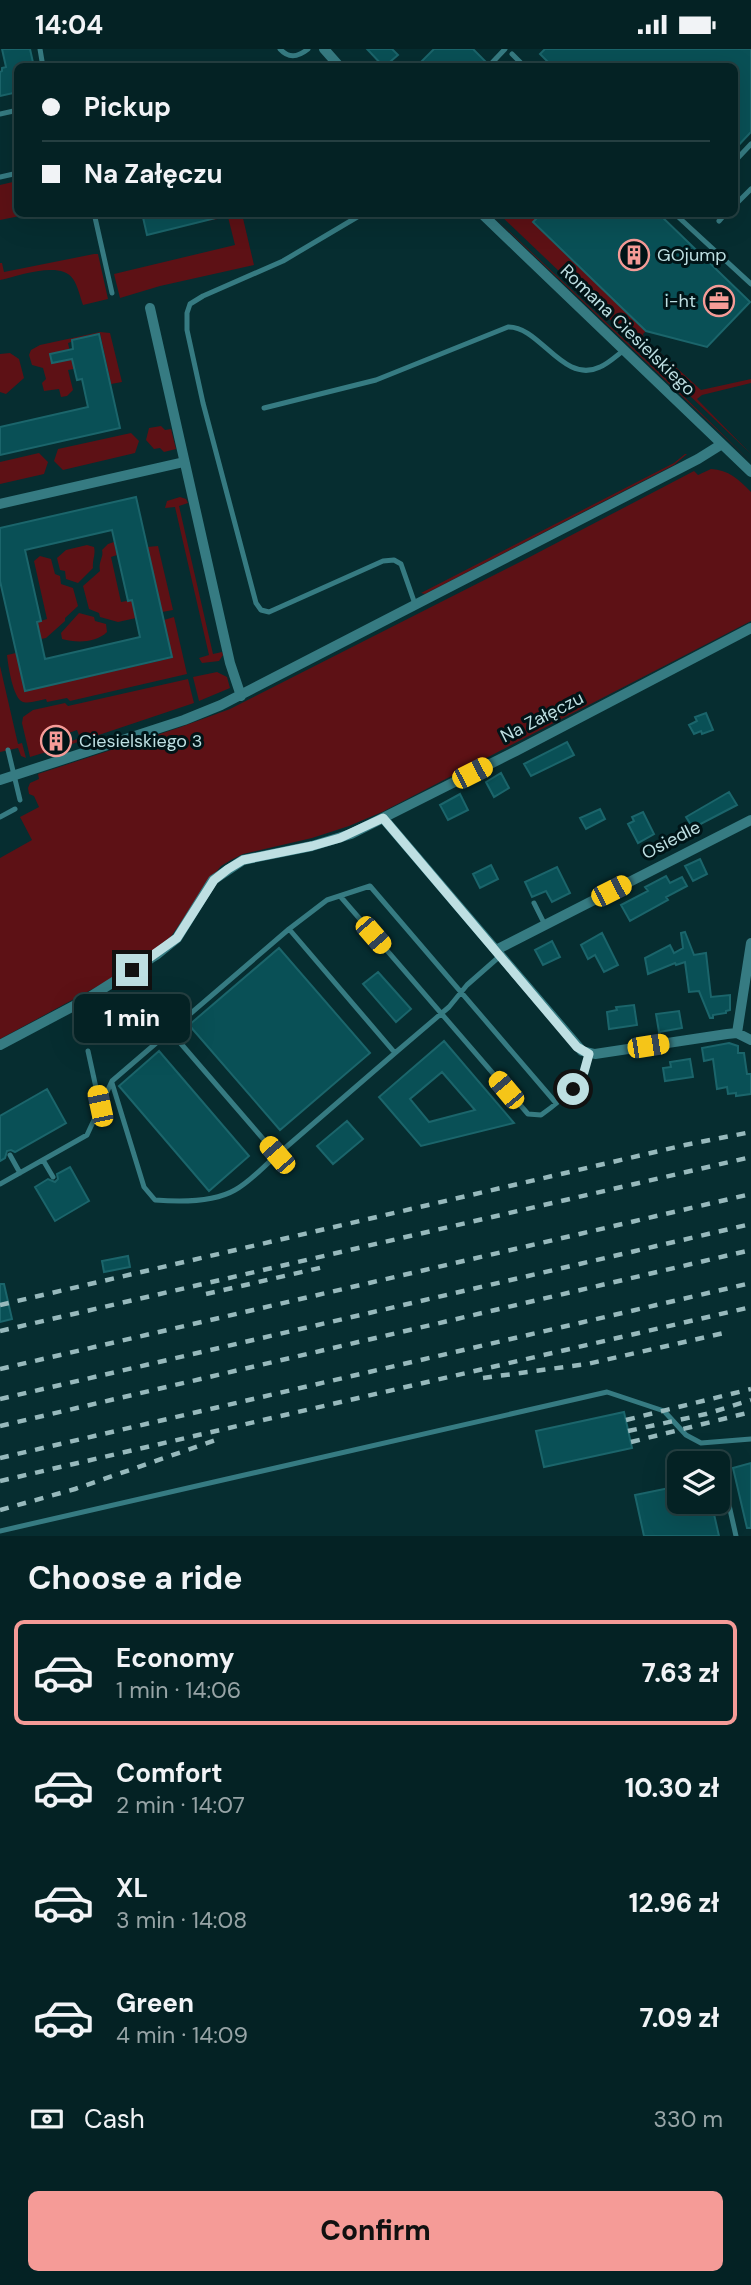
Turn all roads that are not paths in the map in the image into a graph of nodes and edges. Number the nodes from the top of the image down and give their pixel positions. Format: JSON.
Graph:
{"nodes":[{"id":1,"x":280,"y":49,"type":"edge"},
{"id":2,"x":308,"y":49,"type":"edge"},
{"id":3,"x":324,"y":49,"type":"edge"},
{"id":4,"x":505,"y":49,"type":"edge"},
{"id":5,"x":514,"y":51,"type":"edge"},
{"id":6,"x":336,"y":63,"type":"edge"},
{"id":7,"x":492,"y":63,"type":"edge"},
{"id":8,"x":751,"y":144,"type":"edge"},
{"id":9,"x":738,"y":158,"type":"edge"},
{"id":10,"x":751,"y":189,"type":"edge"},
{"id":11,"x":738,"y":202,"type":"edge"},
{"id":12,"x":94,"y":217,"type":"edge"},
{"id":13,"x":357,"y":217,"type":"edge"},
{"id":14,"x":485,"y":217,"type":"edge"},
{"id":15,"x":722,"y":217,"type":"edge"},
{"id":16,"x":680,"y":219,"type":"edge"},
{"id":17,"x":719,"y":221,"type":"dead end"},
{"id":18,"x":748,"y":277,"type":"edge"},
{"id":19,"x":751,"y":284,"type":"edge"},
{"id":20,"x":112,"y":293,"type":"dead end"},
{"id":21,"x":149,"y":308,"type":"dead end"},
{"id":22,"x":624,"y":350,"type":"junction"},
{"id":23,"x":264,"y":408,"type":"dead end"},
{"id":24,"x":722,"y":444,"type":"junction"},
{"id":25,"x":184,"y":462,"type":"junction"},
{"id":26,"x":751,"y":472,"type":"edge"},
{"id":27,"x":0,"y":504,"type":"edge"},
{"id":28,"x":416,"y":606,"type":"junction"},
{"id":29,"x":751,"y":628,"type":"edge"},
{"id":30,"x":241,"y":696,"type":"junction"},
{"id":31,"x":8,"y":751,"type":"dead end"},
{"id":32,"x":14,"y":775,"type":"junction"},
{"id":33,"x":0,"y":780,"type":"edge"},
{"id":34,"x":20,"y":800,"type":"dead end"},
{"id":35,"x":15,"y":809,"type":"dead end"},
{"id":36,"x":0,"y":817,"type":"edge"},
{"id":37,"x":383,"y":818,"type":"junction"},
{"id":38,"x":751,"y":820,"type":"edge"},
{"id":39,"x":340,"y":896,"type":"junction"},
{"id":40,"x":534,"y":903,"type":"dead end"},
{"id":41,"x":545,"y":925,"type":"junction"},
{"id":42,"x":289,"y":929,"type":"junction"},
{"id":43,"x":751,"y":943,"type":"edge"},
{"id":44,"x":498,"y":953,"type":"junction"},
{"id":45,"x":461,"y":992,"type":"junction"},
{"id":46,"x":441,"y":1014,"type":"junction"},
{"id":47,"x":170,"y":1031,"type":"junction"},
{"id":48,"x":737,"y":1033,"type":"junction"},
{"id":49,"x":751,"y":1040,"type":"edge"},
{"id":50,"x":0,"y":1045,"type":"edge"},
{"id":51,"x":88,"y":1051,"type":"dead end"},
{"id":52,"x":395,"y":1053,"type":"junction"},
{"id":53,"x":589,"y":1054,"type":"junction"},
{"id":54,"x":112,"y":1081,"type":"junction"},
{"id":55,"x":556,"y":1103,"type":"junction"},
{"id":56,"x":100,"y":1106,"type":"junction"},
{"id":57,"x":10,"y":1155,"type":"dead end"},
{"id":58,"x":277,"y":1155,"type":"junction"},
{"id":59,"x":43,"y":1160,"type":"junction"},
{"id":60,"x":20,"y":1173,"type":"junction"},
{"id":61,"x":53,"y":1177,"type":"dead end"},
{"id":62,"x":0,"y":1184,"type":"edge"},
{"id":63,"x":751,"y":1439,"type":"edge"},
{"id":64,"x":730,"y":1509,"type":"edge"},
{"id":65,"x":0,"y":1531,"type":"edge"},
{"id":66,"x":736,"y":1536,"type":"edge"}],
"edges":[{"from":1,"to":2,"type":"lane"},
{"from":3,"to":6,"type":"street"},
{"from":4,"to":5,"type":"lane"},
{"from":4,"to":7,"type":"lane"},
{"from":8,"to":9,"type":"lane"},
{"from":10,"to":11,"type":"lane"},
{"from":12,"to":20,"type":"lane"},
{"from":13,"to":28,"type":"lane"},
{"from":14,"to":22,"type":"street","name":"Romana Ciesielskiego"},
{"from":15,"to":17,"type":"lane"},
{"from":16,"to":18,"type":"lane"},
{"from":18,"to":19,"type":"lane"},
{"from":21,"to":25,"type":"street"},
{"from":22,"to":23,"type":"lane"},
{"from":22,"to":24,"type":"street","name":"Romana Ciesielskiego"},
{"from":24,"to":26,"type":"street","name":"Romana Ciesielskiego"},
{"from":24,"to":28,"type":"street"},
{"from":25,"to":27,"type":"street"},
{"from":25,"to":30,"type":"street"},
{"from":28,"to":30,"type":"street"},
{"from":29,"to":37,"type":"street","name":"Na Załęczu"},
{"from":30,"to":32,"type":"street"},
{"from":31,"to":32,"type":"lane"},
{"from":32,"to":33,"type":"street"},
{"from":32,"to":34,"type":"lane"},
{"from":35,"to":36,"type":"lane"},
{"from":37,"to":44,"type":"street"},
{"from":37,"to":50,"type":"street","name":"Na Załęczu"},
{"from":38,"to":41,"type":"street","name":"Osiedle"},
{"from":39,"to":42,"type":"lane"},
{"from":39,"to":45,"type":"lane"},
{"from":39,"to":46,"type":"lane"},
{"from":40,"to":41,"type":"lane"},
{"from":41,"to":44,"type":"street","name":"Osiedle"},
{"from":42,"to":47,"type":"lane"},
{"from":42,"to":52,"type":"lane"},
{"from":43,"to":48,"type":"street"},
{"from":44,"to":45,"type":"lane"},
{"from":44,"to":53,"type":"street"},
{"from":45,"to":46,"type":"lane"},
{"from":45,"to":55,"type":"lane"},
{"from":46,"to":52,"type":"lane"},
{"from":46,"to":55,"type":"lane"},
{"from":47,"to":54,"type":"lane"},
{"from":47,"to":58,"type":"lane"},
{"from":48,"to":49,"type":"street"},
{"from":48,"to":53,"type":"street"},
{"from":51,"to":56,"type":"lane"},
{"from":52,"to":58,"type":"lane"},
{"from":53,"to":55,"type":"lane"},
{"from":54,"to":56,"type":"lane"},
{"from":54,"to":58,"type":"lane"},
{"from":56,"to":59,"type":"lane"},
{"from":57,"to":60,"type":"lane"},
{"from":59,"to":60,"type":"lane"},
{"from":59,"to":61,"type":"lane"},
{"from":60,"to":62,"type":"lane"},
{"from":63,"to":65,"type":"lane"},
{"from":64,"to":66,"type":"lane"}]}
